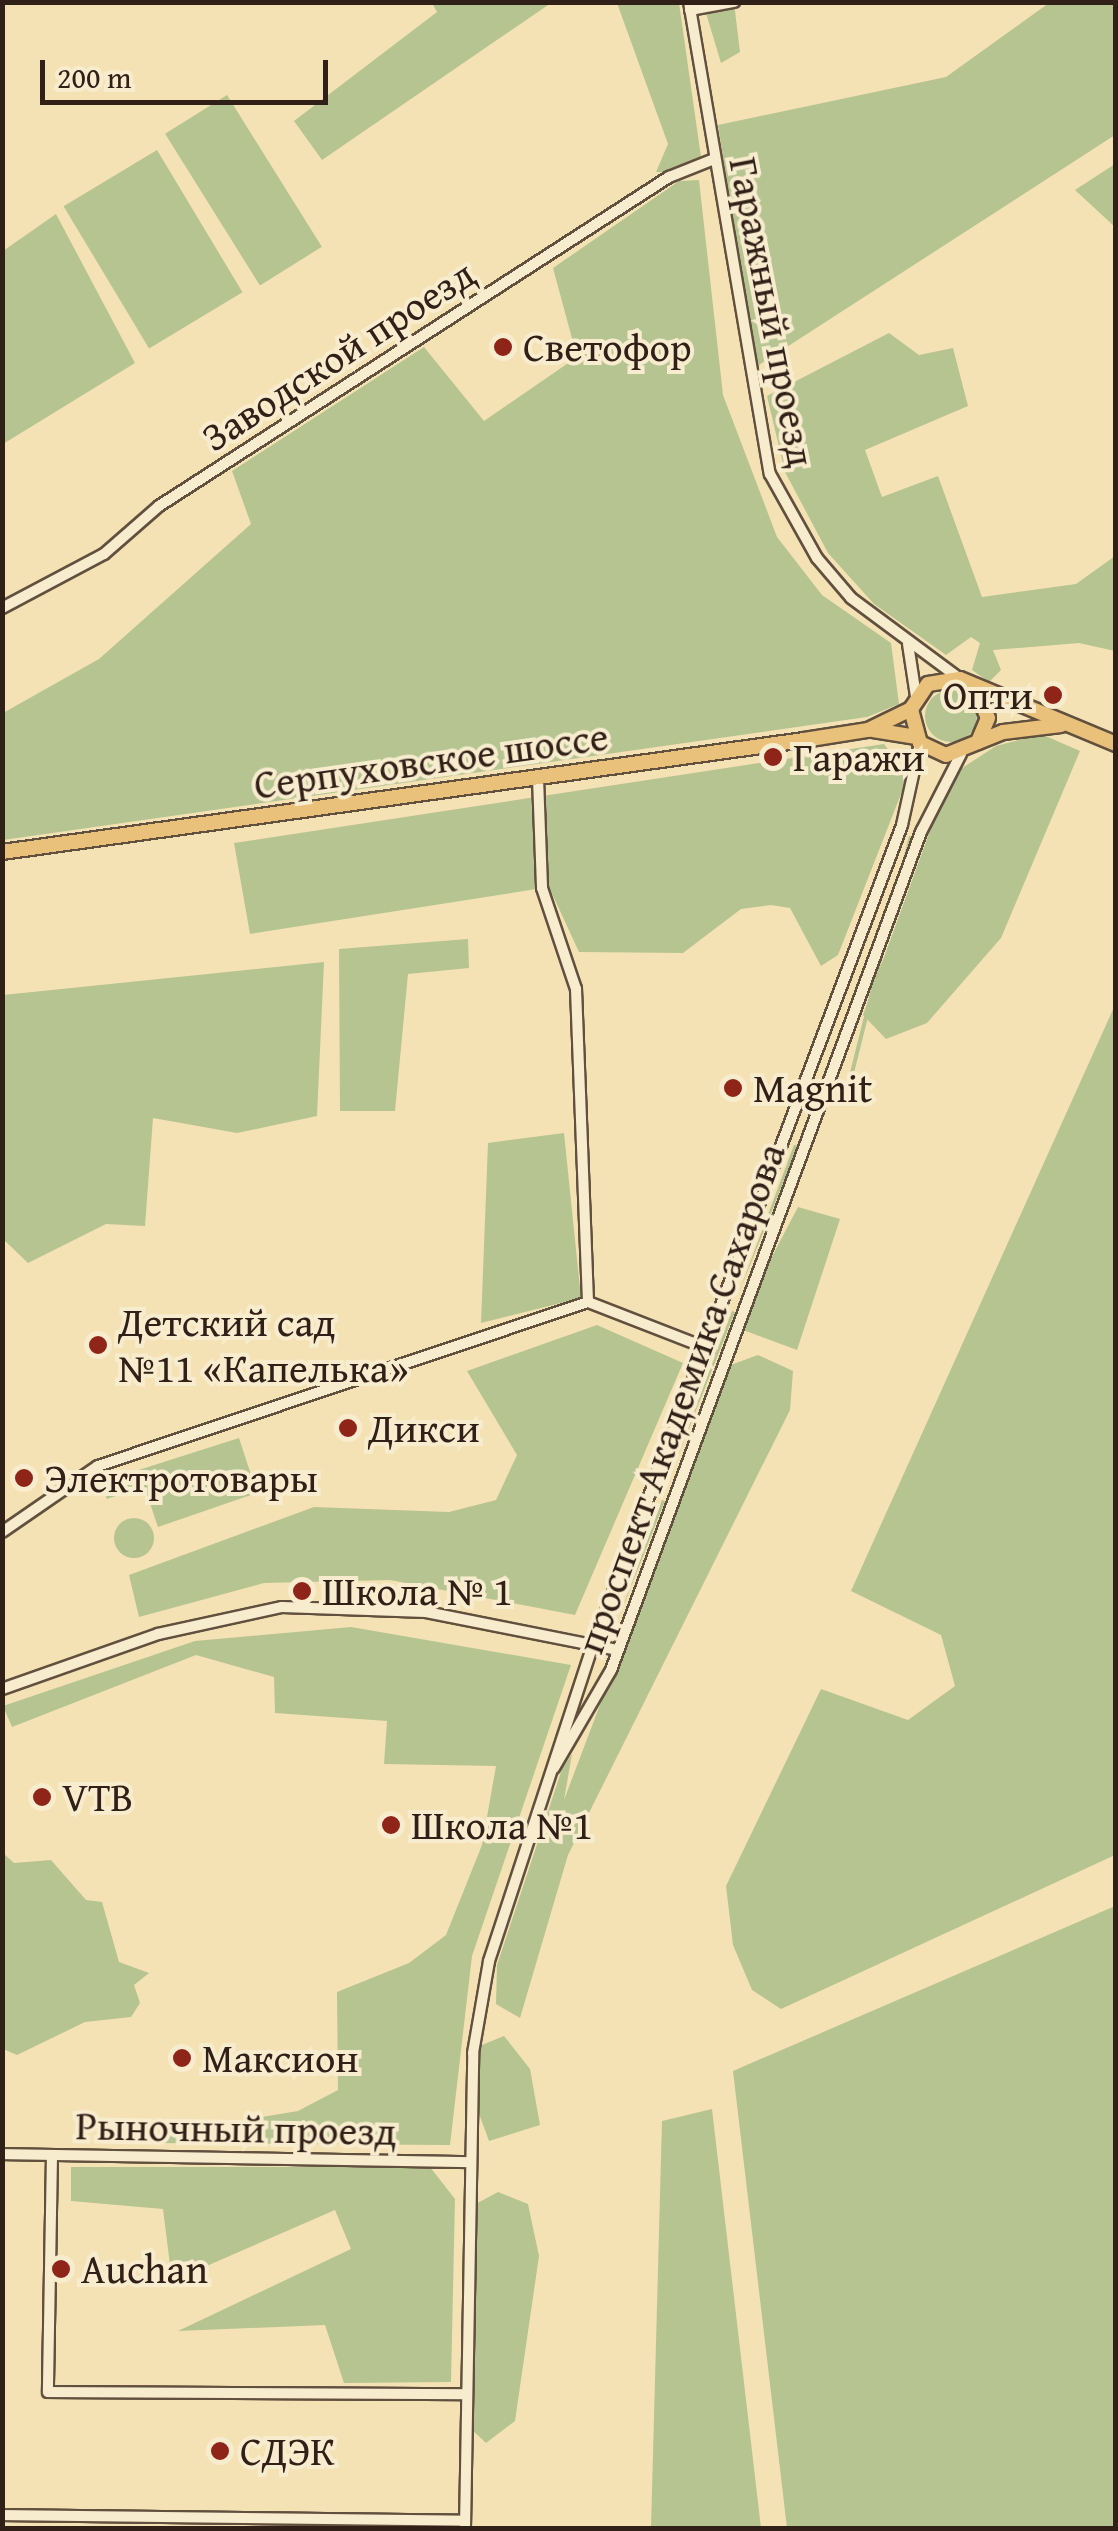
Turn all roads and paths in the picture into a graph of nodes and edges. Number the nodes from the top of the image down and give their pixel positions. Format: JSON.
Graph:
{"nodes":[{"id":1,"x":734,"y":2,"type":"edge"},
{"id":2,"x":690,"y":6,"type":"edge"},
{"id":3,"x":712,"y":160,"type":"junction"},
{"id":4,"x":2,"y":608,"type":"edge"},
{"id":5,"x":908,"y":643,"type":"junction"},
{"id":6,"x":966,"y":682,"type":"junction"},
{"id":7,"x":913,"y":702,"type":"junction"},
{"id":8,"x":1061,"y":725,"type":"junction"},
{"id":9,"x":868,"y":730,"type":"junction"},
{"id":10,"x":918,"y":740,"type":"junction"},
{"id":11,"x":977,"y":744,"type":"junction"},
{"id":12,"x":1116,"y":744,"type":"edge"},
{"id":13,"x":961,"y":754,"type":"junction"},
{"id":14,"x":538,"y":778,"type":"junction"},
{"id":15,"x":902,"y":824,"type":"junction"},
{"id":16,"x":920,"y":832,"type":"junction"},
{"id":17,"x":2,"y":852,"type":"edge"},
{"id":18,"x":790,"y":1134,"type":"junction"},
{"id":19,"x":808,"y":1141,"type":"junction"},
{"id":20,"x":588,"y":1302,"type":"junction"},
{"id":21,"x":726,"y":1302,"type":"junction"},
{"id":22,"x":743,"y":1306,"type":"junction"},
{"id":23,"x":709,"y":1349,"type":"junction"},
{"id":24,"x":654,"y":1489,"type":"junction"},
{"id":25,"x":673,"y":1496,"type":"junction"},
{"id":26,"x":2,"y":1532,"type":"edge"},
{"id":27,"x":594,"y":1642,"type":"junction"},
{"id":28,"x":618,"y":1650,"type":"junction"},
{"id":29,"x":2,"y":1689,"type":"edge"},
{"id":30,"x":547,"y":1776,"type":"junction"},
{"id":31,"x":2,"y":2154,"type":"edge"},
{"id":32,"x":52,"y":2156,"type":"junction"},
{"id":33,"x":470,"y":2162,"type":"junction"},
{"id":34,"x":467,"y":2394,"type":"junction"},
{"id":35,"x":2,"y":2516,"type":"edge"},
{"id":36,"x":465,"y":2525,"type":"edge"}],
"edges":[{"from":1,"to":2,"type":"street"},
{"from":2,"to":3,"type":"street","name":"Гаражный проезд"},
{"from":3,"to":4,"type":"street","name":"Заводской проезд"},
{"from":3,"to":5,"type":"street","name":"Гаражный проезд"},
{"from":5,"to":6,"type":"street","name":"Гаражный проезд"},
{"from":5,"to":7,"type":"street"},
{"from":6,"to":7,"type":"main road"},
{"from":6,"to":8,"type":"main road"},
{"from":6,"to":11,"type":"main road"},
{"from":7,"to":9,"type":"main road"},
{"from":7,"to":10,"type":"main road"},
{"from":8,"to":11,"type":"main road"},
{"from":8,"to":12,"type":"main road"},
{"from":9,"to":10,"type":"main road"},
{"from":9,"to":14,"type":"main road","name":"Серпуховское шоссе"},
{"from":10,"to":13,"type":"main road"},
{"from":10,"to":15,"type":"street","name":"проспект Академика Сахарова"},
{"from":11,"to":13,"type":"main road"},
{"from":13,"to":16,"type":"street","name":"проспект Академика Сахарова"},
{"from":14,"to":17,"type":"main road","name":"Серпуховское шоссе"},
{"from":14,"to":20,"type":"street"},
{"from":15,"to":16,"type":"street"},
{"from":15,"to":18,"type":"street","name":"проспект Академика Сахарова"},
{"from":16,"to":19,"type":"street","name":"проспект Академика Сахарова"},
{"from":18,"to":19,"type":"street"},
{"from":18,"to":21,"type":"street","name":"проспект Академика Сахарова"},
{"from":19,"to":22,"type":"street","name":"проспект Академика Сахарова"},
{"from":20,"to":23,"type":"street"},
{"from":20,"to":26,"type":"street"},
{"from":21,"to":22,"type":"street"},
{"from":21,"to":23,"type":"street","name":"проспект Академика Сахарова"},
{"from":22,"to":25,"type":"street","name":"проспект Академика Сахарова"},
{"from":23,"to":24,"type":"street","name":"проспект Академика Сахарова"},
{"from":24,"to":25,"type":"street"},
{"from":24,"to":27,"type":"street","name":"проспект Академика Сахарова"},
{"from":25,"to":28,"type":"street","name":"проспект Академика Сахарова"},
{"from":27,"to":28,"type":"street"},
{"from":27,"to":29,"type":"street"},
{"from":27,"to":30,"type":"street","name":"проспект Академика Сахарова"},
{"from":28,"to":30,"type":"street","name":"проспект Академика Сахарова"},
{"from":30,"to":33,"type":"street","name":"проспект Академика Сахарова"},
{"from":31,"to":32,"type":"street","name":"Рыночный проезд"},
{"from":32,"to":33,"type":"street","name":"Рыночный проезд"},
{"from":32,"to":34,"type":"street"},
{"from":33,"to":34,"type":"street","name":"проспект Академика Сахарова"},
{"from":34,"to":36,"type":"street","name":"проспект Академика Сахарова"},
{"from":35,"to":36,"type":"street"}]}
